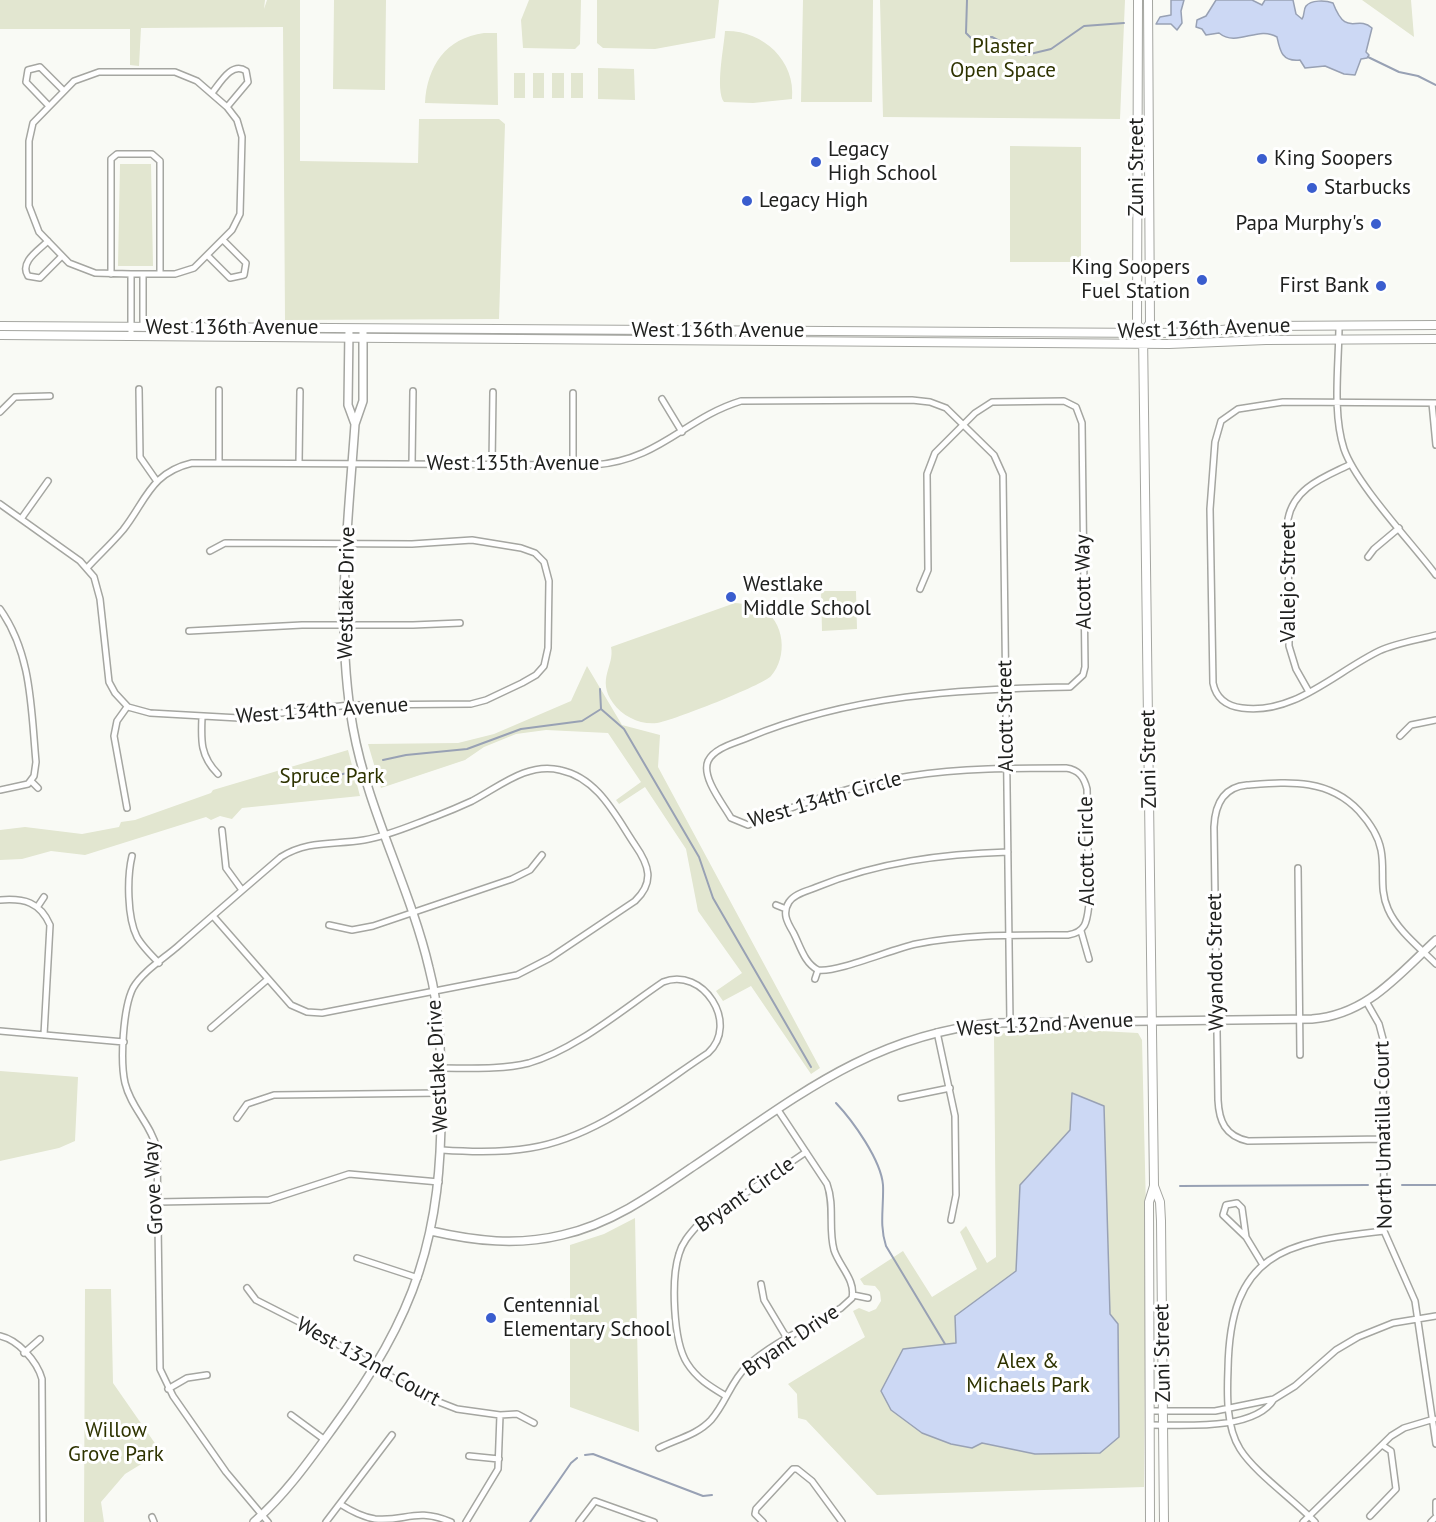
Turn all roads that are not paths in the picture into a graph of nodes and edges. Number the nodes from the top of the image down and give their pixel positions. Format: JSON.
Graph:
{"nodes":[{"id":1,"x":1138,"y":0,"type":"edge"},
{"id":2,"x":1148,"y":0,"type":"edge"},
{"id":3,"x":63,"y":90,"type":"junction"},
{"id":4,"x":212,"y":93,"type":"junction"},
{"id":5,"x":48,"y":105,"type":"junction"},
{"id":6,"x":227,"y":107,"type":"junction"},
{"id":7,"x":223,"y":240,"type":"junction"},
{"id":8,"x":48,"y":241,"type":"junction"},
{"id":9,"x":62,"y":256,"type":"junction"},
{"id":10,"x":208,"y":256,"type":"junction"},
{"id":11,"x":111,"y":274,"type":"junction"},
{"id":12,"x":131,"y":274,"type":"junction"},
{"id":13,"x":143,"y":274,"type":"junction"},
{"id":14,"x":160,"y":274,"type":"junction"},
{"id":15,"x":1339,"y":325,"type":"junction"},
{"id":16,"x":1436,"y":325,"type":"edge"},
{"id":17,"x":0,"y":326,"type":"edge"},
{"id":18,"x":131,"y":331,"type":"junction"},
{"id":19,"x":658,"y":331,"type":"junction"},
{"id":20,"x":143,"y":332,"type":"junction"},
{"id":21,"x":349,"y":333,"type":"junction"},
{"id":22,"x":363,"y":333,"type":"junction"},
{"id":23,"x":1143,"y":333,"type":"junction"},
{"id":24,"x":0,"y":335,"type":"edge"},
{"id":25,"x":928,"y":337,"type":"junction"},
{"id":26,"x":648,"y":339,"type":"junction"},
{"id":27,"x":1339,"y":339,"type":"junction"},
{"id":28,"x":1436,"y":339,"type":"edge"},
{"id":29,"x":1143,"y":343,"type":"junction"},
{"id":30,"x":139,"y":389,"type":"dead end"},
{"id":31,"x":219,"y":390,"type":"dead end"},
{"id":32,"x":300,"y":391,"type":"dead end"},
{"id":33,"x":412,"y":391,"type":"dead end"},
{"id":34,"x":493,"y":392,"type":"dead end"},
{"id":35,"x":573,"y":393,"type":"dead end"},
{"id":36,"x":50,"y":396,"type":"dead end"},
{"id":37,"x":662,"y":399,"type":"dead end"},
{"id":38,"x":1083,"y":401,"type":"dead end"},
{"id":39,"x":1339,"y":403,"type":"junction"},
{"id":40,"x":1434,"y":403,"type":"edge"},
{"id":41,"x":1076,"y":407,"type":"junction"},
{"id":42,"x":0,"y":412,"type":"edge"},
{"id":43,"x":355,"y":424,"type":"junction"},
{"id":44,"x":963,"y":424,"type":"junction"},
{"id":45,"x":682,"y":432,"type":"junction"},
{"id":46,"x":1436,"y":445,"type":"edge"},
{"id":47,"x":219,"y":462,"type":"junction"},
{"id":48,"x":299,"y":463,"type":"junction"},
{"id":49,"x":352,"y":463,"type":"junction"},
{"id":50,"x":412,"y":464,"type":"junction"},
{"id":51,"x":1351,"y":464,"type":"junction"},
{"id":52,"x":492,"y":465,"type":"junction"},
{"id":53,"x":573,"y":465,"type":"junction"},
{"id":54,"x":156,"y":480,"type":"junction"},
{"id":55,"x":48,"y":481,"type":"dead end"},
{"id":56,"x":0,"y":504,"type":"edge"},
{"id":57,"x":21,"y":519,"type":"junction"},
{"id":58,"x":1399,"y":528,"type":"junction"},
{"id":59,"x":347,"y":544,"type":"junction"},
{"id":60,"x":210,"y":551,"type":"dead end"},
{"id":61,"x":1368,"y":557,"type":"dead end"},
{"id":62,"x":87,"y":568,"type":"junction"},
{"id":63,"x":1436,"y":575,"type":"edge"},
{"id":64,"x":920,"y":589,"type":"dead end"},
{"id":65,"x":0,"y":609,"type":"edge"},
{"id":66,"x":460,"y":622,"type":"dead end"},
{"id":67,"x":343,"y":625,"type":"junction"},
{"id":68,"x":189,"y":631,"type":"dead end"},
{"id":69,"x":1436,"y":635,"type":"edge"},
{"id":70,"x":1079,"y":681,"type":"junction"},
{"id":71,"x":1084,"y":686,"type":"dead end"},
{"id":72,"x":1005,"y":688,"type":"junction"},
{"id":73,"x":1309,"y":692,"type":"junction"},
{"id":74,"x":349,"y":705,"type":"junction"},
{"id":75,"x":126,"y":707,"type":"junction"},
{"id":76,"x":202,"y":717,"type":"junction"},
{"id":77,"x":1436,"y":720,"type":"edge"},
{"id":78,"x":1400,"y":736,"type":"dead end"},
{"id":79,"x":699,"y":760,"type":"dead end"},
{"id":80,"x":708,"y":763,"type":"junction"},
{"id":81,"x":1006,"y":768,"type":"junction"},
{"id":82,"x":1086,"y":768,"type":"dead end"},
{"id":83,"x":1080,"y":773,"type":"junction"},
{"id":84,"x":218,"y":774,"type":"dead end"},
{"id":85,"x":31,"y":781,"type":"junction"},
{"id":86,"x":38,"y":788,"type":"dead end"},
{"id":87,"x":0,"y":790,"type":"edge"},
{"id":88,"x":127,"y":808,"type":"dead end"},
{"id":89,"x":738,"y":823,"type":"junction"},
{"id":90,"x":222,"y":830,"type":"dead end"},
{"id":91,"x":736,"y":831,"type":"dead end"},
{"id":92,"x":385,"y":834,"type":"junction"},
{"id":93,"x":1008,"y":852,"type":"junction"},
{"id":94,"x":542,"y":855,"type":"dead end"},
{"id":95,"x":132,"y":856,"type":"dead end"},
{"id":96,"x":1298,"y":868,"type":"dead end"},
{"id":97,"x":242,"y":890,"type":"junction"},
{"id":98,"x":45,"y":897,"type":"dead end"},
{"id":99,"x":0,"y":900,"type":"edge"},
{"id":100,"x":776,"y":905,"type":"dead end"},
{"id":101,"x":38,"y":906,"type":"junction"},
{"id":102,"x":786,"y":909,"type":"junction"},
{"id":103,"x":412,"y":914,"type":"junction"},
{"id":104,"x":213,"y":916,"type":"junction"},
{"id":105,"x":329,"y":925,"type":"dead end"},
{"id":106,"x":1081,"y":931,"type":"junction"},
{"id":107,"x":1009,"y":935,"type":"junction"},
{"id":108,"x":1436,"y":940,"type":"edge"},
{"id":109,"x":1424,"y":951,"type":"junction"},
{"id":110,"x":1089,"y":959,"type":"dead end"},
{"id":111,"x":159,"y":963,"type":"junction"},
{"id":112,"x":1436,"y":964,"type":"edge"},
{"id":113,"x":818,"y":970,"type":"junction"},
{"id":114,"x":267,"y":979,"type":"junction"},
{"id":115,"x":815,"y":979,"type":"dead end"},
{"id":116,"x":435,"y":993,"type":"junction"},
{"id":117,"x":1367,"y":1003,"type":"junction"},
{"id":118,"x":1217,"y":1019,"type":"junction"},
{"id":119,"x":1300,"y":1019,"type":"junction"},
{"id":120,"x":1152,"y":1020,"type":"junction"},
{"id":121,"x":1010,"y":1023,"type":"junction"},
{"id":122,"x":211,"y":1028,"type":"dead end"},
{"id":123,"x":0,"y":1031,"type":"edge"},
{"id":124,"x":938,"y":1032,"type":"junction"},
{"id":125,"x":44,"y":1035,"type":"junction"},
{"id":126,"x":124,"y":1042,"type":"junction"},
{"id":127,"x":1300,"y":1055,"type":"dead end"},
{"id":128,"x":441,"y":1068,"type":"junction"},
{"id":129,"x":950,"y":1088,"type":"junction"},
{"id":130,"x":441,"y":1093,"type":"junction"},
{"id":131,"x":901,"y":1098,"type":"dead end"},
{"id":132,"x":778,"y":1110,"type":"junction"},
{"id":133,"x":237,"y":1118,"type":"dead end"},
{"id":134,"x":1385,"y":1139,"type":"junction"},
{"id":135,"x":442,"y":1150,"type":"junction"},
{"id":136,"x":806,"y":1152,"type":"junction"},
{"id":137,"x":439,"y":1182,"type":"junction"},
{"id":138,"x":1154,"y":1186,"type":"junction"},
{"id":139,"x":157,"y":1202,"type":"junction"},
{"id":140,"x":951,"y":1220,"type":"dead end"},
{"id":141,"x":431,"y":1231,"type":"junction"},
{"id":142,"x":1384,"y":1231,"type":"junction"},
{"id":143,"x":1246,"y":1237,"type":"junction"},
{"id":144,"x":357,"y":1258,"type":"dead end"},
{"id":145,"x":1263,"y":1264,"type":"junction"},
{"id":146,"x":418,"y":1278,"type":"junction"},
{"id":147,"x":761,"y":1284,"type":"dead end"},
{"id":148,"x":247,"y":1288,"type":"dead end"},
{"id":149,"x":853,"y":1295,"type":"junction"},
{"id":150,"x":868,"y":1298,"type":"dead end"},
{"id":151,"x":1436,"y":1316,"type":"edge"},
{"id":152,"x":1418,"y":1318,"type":"junction"},
{"id":153,"x":0,"y":1336,"type":"edge"},
{"id":154,"x":40,"y":1339,"type":"dead end"},
{"id":155,"x":788,"y":1340,"type":"junction"},
{"id":156,"x":24,"y":1353,"type":"junction"},
{"id":157,"x":376,"y":1367,"type":"junction"},
{"id":158,"x":207,"y":1375,"type":"dead end"},
{"id":159,"x":168,"y":1389,"type":"junction"},
{"id":160,"x":726,"y":1396,"type":"junction"},
{"id":161,"x":1274,"y":1399,"type":"junction"},
{"id":162,"x":1229,"y":1409,"type":"junction"},
{"id":163,"x":1164,"y":1411,"type":"junction"},
{"id":164,"x":1150,"y":1412,"type":"junction"},
{"id":165,"x":291,"y":1415,"type":"dead end"},
{"id":166,"x":500,"y":1415,"type":"junction"},
{"id":167,"x":1434,"y":1419,"type":"edge"},
{"id":168,"x":1231,"y":1422,"type":"junction"},
{"id":169,"x":534,"y":1423,"type":"dead end"},
{"id":170,"x":1150,"y":1425,"type":"junction"},
{"id":171,"x":1163,"y":1425,"type":"junction"},
{"id":172,"x":392,"y":1435,"type":"dead end"},
{"id":173,"x":325,"y":1440,"type":"junction"},
{"id":174,"x":1436,"y":1444,"type":"edge"},
{"id":175,"x":1382,"y":1445,"type":"junction"},
{"id":176,"x":659,"y":1448,"type":"dead end"},
{"id":177,"x":469,"y":1456,"type":"dead end"},
{"id":178,"x":499,"y":1459,"type":"junction"},
{"id":179,"x":1436,"y":1502,"type":"edge"},
{"id":180,"x":340,"y":1504,"type":"junction"},
{"id":181,"x":262,"y":1515,"type":"junction"},
{"id":182,"x":1436,"y":1515,"type":"edge"},
{"id":183,"x":1309,"y":1516,"type":"junction"},
{"id":184,"x":1370,"y":1516,"type":"dead end"},
{"id":185,"x":43,"y":1522,"type":"edge"},
{"id":186,"x":254,"y":1522,"type":"edge"},
{"id":187,"x":268,"y":1522,"type":"edge"},
{"id":188,"x":326,"y":1522,"type":"edge"},
{"id":189,"x":451,"y":1522,"type":"edge"},
{"id":190,"x":466,"y":1522,"type":"edge"},
{"id":191,"x":579,"y":1522,"type":"edge"},
{"id":192,"x":654,"y":1522,"type":"edge"},
{"id":193,"x":763,"y":1522,"type":"edge"},
{"id":194,"x":842,"y":1522,"type":"edge"},
{"id":195,"x":1150,"y":1522,"type":"edge"},
{"id":196,"x":1164,"y":1522,"type":"edge"},
{"id":197,"x":1303,"y":1522,"type":"edge"},
{"id":198,"x":1315,"y":1522,"type":"edge"},
{"id":199,"x":1431,"y":1522,"type":"edge"}],
"edges":[{"from":1,"to":23,"type":"main road","name":"Zuni Street"},
{"from":2,"to":23,"type":"main road","name":"Zuni Street"},
{"from":3,"to":4,"type":"street"},
{"from":3,"to":5,"type":"street"},
{"from":3,"to":5,"type":"street"},
{"from":4,"to":6,"type":"street"},
{"from":4,"to":6,"type":"street"},
{"from":5,"to":8,"type":"street"},
{"from":6,"to":7,"type":"street"},
{"from":7,"to":10,"type":"street"},
{"from":7,"to":10,"type":"street"},
{"from":8,"to":9,"type":"street"},
{"from":8,"to":9,"type":"street"},
{"from":9,"to":11,"type":"street"},
{"from":10,"to":14,"type":"street"},
{"from":11,"to":12,"type":"street"},
{"from":11,"to":14,"type":"street"},
{"from":12,"to":13,"type":"street"},
{"from":12,"to":18,"type":"street"},
{"from":13,"to":14,"type":"street"},
{"from":13,"to":20,"type":"street"},
{"from":15,"to":16,"type":"main road","name":"West 136th Avenue"},
{"from":15,"to":23,"type":"main road","name":"West 136th Avenue"},
{"from":15,"to":27,"type":"street"},
{"from":17,"to":18,"type":"main road","name":"West 136th Avenue"},
{"from":18,"to":20,"type":"main road","name":"West 136th Avenue"},
{"from":18,"to":24,"type":"main road","name":"West 136th Avenue"},
{"from":19,"to":22,"type":"main road","name":"West 136th Avenue"},
{"from":19,"to":25,"type":"main road","name":"West 136th Avenue"},
{"from":19,"to":26,"type":"main road"},
{"from":20,"to":21,"type":"main road","name":"West 136th Avenue"},
{"from":21,"to":22,"type":"main road","name":"West 136th Avenue"},
{"from":21,"to":43,"type":"street","name":"Westlake Drive"},
{"from":22,"to":26,"type":"main road","name":"West 136th Avenue"},
{"from":22,"to":43,"type":"street","name":"Westlake Drive"},
{"from":23,"to":25,"type":"main road","name":"West 136th Avenue"},
{"from":23,"to":29,"type":"main road","name":"Zuni Street"},
{"from":25,"to":26,"type":"main road","name":"West 136th Avenue"},
{"from":25,"to":29,"type":"main road","name":"West 136th Avenue"},
{"from":27,"to":28,"type":"main road","name":"West 136th Avenue"},
{"from":27,"to":29,"type":"main road","name":"West 136th Avenue"},
{"from":27,"to":39,"type":"street"},
{"from":29,"to":120,"type":"main road","name":"Zuni Street"},
{"from":30,"to":54,"type":"street"},
{"from":31,"to":47,"type":"street"},
{"from":32,"to":48,"type":"street"},
{"from":33,"to":50,"type":"street"},
{"from":34,"to":52,"type":"street"},
{"from":35,"to":53,"type":"street"},
{"from":36,"to":42,"type":"street"},
{"from":37,"to":45,"type":"street"},
{"from":38,"to":41,"type":"street"},
{"from":39,"to":40,"type":"street"},
{"from":39,"to":51,"type":"street"},
{"from":39,"to":73,"type":"street"},
{"from":40,"to":46,"type":"street"},
{"from":41,"to":44,"type":"street"},
{"from":41,"to":70,"type":"street","name":"Alcott Way"},
{"from":43,"to":49,"type":"street","name":"Westlake Drive"},
{"from":44,"to":45,"type":"street","name":"West 135th Avenue"},
{"from":44,"to":64,"type":"street"},
{"from":44,"to":72,"type":"street","name":"Alcott Street"},
{"from":45,"to":53,"type":"street","name":"West 135th Avenue"},
{"from":47,"to":48,"type":"street","name":"West 135th Avenue"},
{"from":47,"to":54,"type":"street","name":"West 135th Avenue"},
{"from":48,"to":49,"type":"street","name":"West 135th Avenue"},
{"from":49,"to":50,"type":"street","name":"West 135th Avenue"},
{"from":49,"to":59,"type":"street","name":"Westlake Drive"},
{"from":50,"to":52,"type":"street","name":"West 135th Avenue"},
{"from":51,"to":58,"type":"street"},
{"from":51,"to":73,"type":"street","name":"Vallejo Street"},
{"from":52,"to":53,"type":"street","name":"West 135th Avenue"},
{"from":54,"to":62,"type":"street","name":"West 135th Avenue"},
{"from":55,"to":57,"type":"street"},
{"from":56,"to":57,"type":"street"},
{"from":57,"to":62,"type":"street"},
{"from":58,"to":61,"type":"street"},
{"from":58,"to":63,"type":"street"},
{"from":59,"to":60,"type":"street","name":"West 134th Avenue"},
{"from":59,"to":67,"type":"street","name":"Westlake Drive"},
{"from":59,"to":74,"type":"street","name":"West 134th Avenue"},
{"from":62,"to":75,"type":"street"},
{"from":65,"to":85,"type":"street"},
{"from":66,"to":67,"type":"street"},
{"from":67,"to":68,"type":"street"},
{"from":67,"to":74,"type":"street","name":"Westlake Drive"},
{"from":69,"to":73,"type":"street"},
{"from":70,"to":71,"type":"street"},
{"from":70,"to":72,"type":"street"},
{"from":72,"to":80,"type":"street"},
{"from":72,"to":81,"type":"street","name":"Alcott Street"},
{"from":74,"to":76,"type":"street","name":"West 134th Avenue"},
{"from":74,"to":92,"type":"street","name":"Westlake Drive"},
{"from":75,"to":76,"type":"street","name":"West 134th Avenue"},
{"from":75,"to":88,"type":"street"},
{"from":76,"to":84,"type":"street"},
{"from":77,"to":78,"type":"street"},
{"from":79,"to":80,"type":"street"},
{"from":80,"to":89,"type":"street","name":"West 134th Circle"},
{"from":81,"to":83,"type":"street","name":"Alcott Circle"},
{"from":81,"to":89,"type":"street","name":"West 134th Circle"},
{"from":81,"to":93,"type":"street","name":"Alcott Street"},
{"from":82,"to":83,"type":"street"},
{"from":83,"to":106,"type":"street","name":"Alcott Circle"},
{"from":85,"to":86,"type":"street"},
{"from":85,"to":87,"type":"street"},
{"from":89,"to":91,"type":"street"},
{"from":90,"to":97,"type":"street"},
{"from":92,"to":97,"type":"street","name":"Grove Way"},
{"from":92,"to":103,"type":"street","name":"Westlake Drive"},
{"from":92,"to":116,"type":"street","name":"Grove Way"},
{"from":93,"to":102,"type":"street"},
{"from":93,"to":107,"type":"street","name":"Alcott Street"},
{"from":94,"to":103,"type":"street"},
{"from":95,"to":111,"type":"street"},
{"from":96,"to":119,"type":"street"},
{"from":97,"to":104,"type":"street","name":"Grove Way"},
{"from":98,"to":101,"type":"street"},
{"from":99,"to":101,"type":"street"},
{"from":100,"to":102,"type":"street"},
{"from":101,"to":125,"type":"street"},
{"from":102,"to":113,"type":"street"},
{"from":103,"to":105,"type":"street"},
{"from":103,"to":116,"type":"street","name":"Westlake Drive"},
{"from":104,"to":111,"type":"street","name":"Grove Way"},
{"from":104,"to":114,"type":"street","name":"Grove Way"},
{"from":106,"to":107,"type":"street","name":"Alcott Circle"},
{"from":106,"to":110,"type":"street","name":"Alcott Circle"},
{"from":107,"to":113,"type":"street","name":"Alcott Circle"},
{"from":107,"to":121,"type":"street","name":"Alcott Street"},
{"from":108,"to":109,"type":"street","name":"West 132nd Avenue"},
{"from":109,"to":112,"type":"street"},
{"from":109,"to":117,"type":"street","name":"West 132nd Avenue"},
{"from":109,"to":118,"type":"street","name":"Wyandot Street"},
{"from":111,"to":126,"type":"street","name":"Grove Way"},
{"from":113,"to":115,"type":"street"},
{"from":114,"to":116,"type":"street","name":"Grove Way"},
{"from":114,"to":122,"type":"street"},
{"from":116,"to":128,"type":"street","name":"Westlake Drive"},
{"from":117,"to":119,"type":"street","name":"West 132nd Avenue"},
{"from":117,"to":134,"type":"street","name":"North Umatilla Court"},
{"from":118,"to":119,"type":"street","name":"West 132nd Avenue"},
{"from":118,"to":120,"type":"street","name":"West 132nd Avenue"},
{"from":118,"to":134,"type":"street","name":"Wyandot Street"},
{"from":119,"to":127,"type":"street"},
{"from":120,"to":121,"type":"street","name":"West 132nd Avenue"},
{"from":120,"to":138,"type":"main road","name":"Zuni Street"},
{"from":121,"to":124,"type":"street","name":"West 132nd Avenue"},
{"from":123,"to":125,"type":"street"},
{"from":124,"to":129,"type":"street"},
{"from":124,"to":132,"type":"street","name":"West 132nd Avenue"},
{"from":125,"to":126,"type":"street"},
{"from":126,"to":139,"type":"street","name":"Grove Way"},
{"from":128,"to":130,"type":"street","name":"Westlake Drive"},
{"from":128,"to":135,"type":"street"},
{"from":129,"to":131,"type":"street"},
{"from":129,"to":140,"type":"street"},
{"from":130,"to":133,"type":"street"},
{"from":130,"to":135,"type":"street","name":"Westlake Drive"},
{"from":132,"to":136,"type":"street","name":"Bryant Drive"},
{"from":132,"to":141,"type":"street","name":"West 132nd Avenue"},
{"from":134,"to":142,"type":"street","name":"North Umatilla Court"},
{"from":135,"to":137,"type":"street","name":"Westlake Drive"},
{"from":136,"to":149,"type":"street","name":"Bryant Drive"},
{"from":136,"to":160,"type":"street","name":"Bryant Circle"},
{"from":137,"to":139,"type":"street"},
{"from":137,"to":141,"type":"street","name":"Westlake Drive"},
{"from":138,"to":163,"type":"main road","name":"Zuni Street"},
{"from":138,"to":164,"type":"main road","name":"Zuni Street"},
{"from":139,"to":159,"type":"street","name":"Grove Way"},
{"from":141,"to":146,"type":"street","name":"Westlake Drive"},
{"from":142,"to":145,"type":"street"},
{"from":142,"to":152,"type":"street","name":"North Umatilla Court"},
{"from":143,"to":143,"type":"street"},
{"from":143,"to":145,"type":"street"},
{"from":144,"to":146,"type":"street"},
{"from":145,"to":162,"type":"street"},
{"from":146,"to":157,"type":"street","name":"Westlake Drive"},
{"from":147,"to":155,"type":"street"},
{"from":148,"to":157,"type":"street","name":"West 132nd Court"},
{"from":149,"to":150,"type":"street"},
{"from":149,"to":155,"type":"street","name":"Bryant Drive"},
{"from":151,"to":152,"type":"street"},
{"from":152,"to":161,"type":"street"},
{"from":152,"to":167,"type":"street","name":"North Umatilla Court"},
{"from":153,"to":156,"type":"street"},
{"from":154,"to":156,"type":"street"},
{"from":155,"to":160,"type":"street","name":"Bryant Drive"},
{"from":156,"to":185,"type":"street"},
{"from":157,"to":166,"type":"street","name":"West 132nd Court"},
{"from":157,"to":173,"type":"street","name":"Westlake Drive"},
{"from":158,"to":159,"type":"street"},
{"from":159,"to":181,"type":"street","name":"Grove Way"},
{"from":160,"to":176,"type":"street","name":"Bryant Drive"},
{"from":161,"to":162,"type":"street"},
{"from":161,"to":168,"type":"street"},
{"from":162,"to":163,"type":"street"},
{"from":162,"to":168,"type":"street"},
{"from":163,"to":164,"type":"street"},
{"from":163,"to":171,"type":"main road","name":"Zuni Street"},
{"from":164,"to":170,"type":"main road","name":"Zuni Street"},
{"from":165,"to":173,"type":"street"},
{"from":166,"to":169,"type":"street"},
{"from":166,"to":178,"type":"street"},
{"from":167,"to":174,"type":"street","name":"North Umatilla Court"},
{"from":167,"to":175,"type":"street"},
{"from":168,"to":171,"type":"street"},
{"from":168,"to":183,"type":"street"},
{"from":170,"to":171,"type":"street"},
{"from":170,"to":195,"type":"main road","name":"Zuni Street"},
{"from":171,"to":196,"type":"main road","name":"Zuni Street"},
{"from":172,"to":180,"type":"street"},
{"from":173,"to":181,"type":"street","name":"Westlake Drive"},
{"from":175,"to":183,"type":"street"},
{"from":175,"to":184,"type":"street"},
{"from":177,"to":178,"type":"street"},
{"from":178,"to":190,"type":"street"},
{"from":179,"to":182,"type":"street"},
{"from":180,"to":188,"type":"street"},
{"from":180,"to":189,"type":"street"},
{"from":181,"to":186,"type":"street","name":"Westlake Drive"},
{"from":181,"to":187,"type":"street","name":"Grove Way"},
{"from":182,"to":199,"type":"street"},
{"from":183,"to":197,"type":"street"},
{"from":183,"to":198,"type":"street"},
{"from":191,"to":192,"type":"street"},
{"from":193,"to":194,"type":"street"}]}
